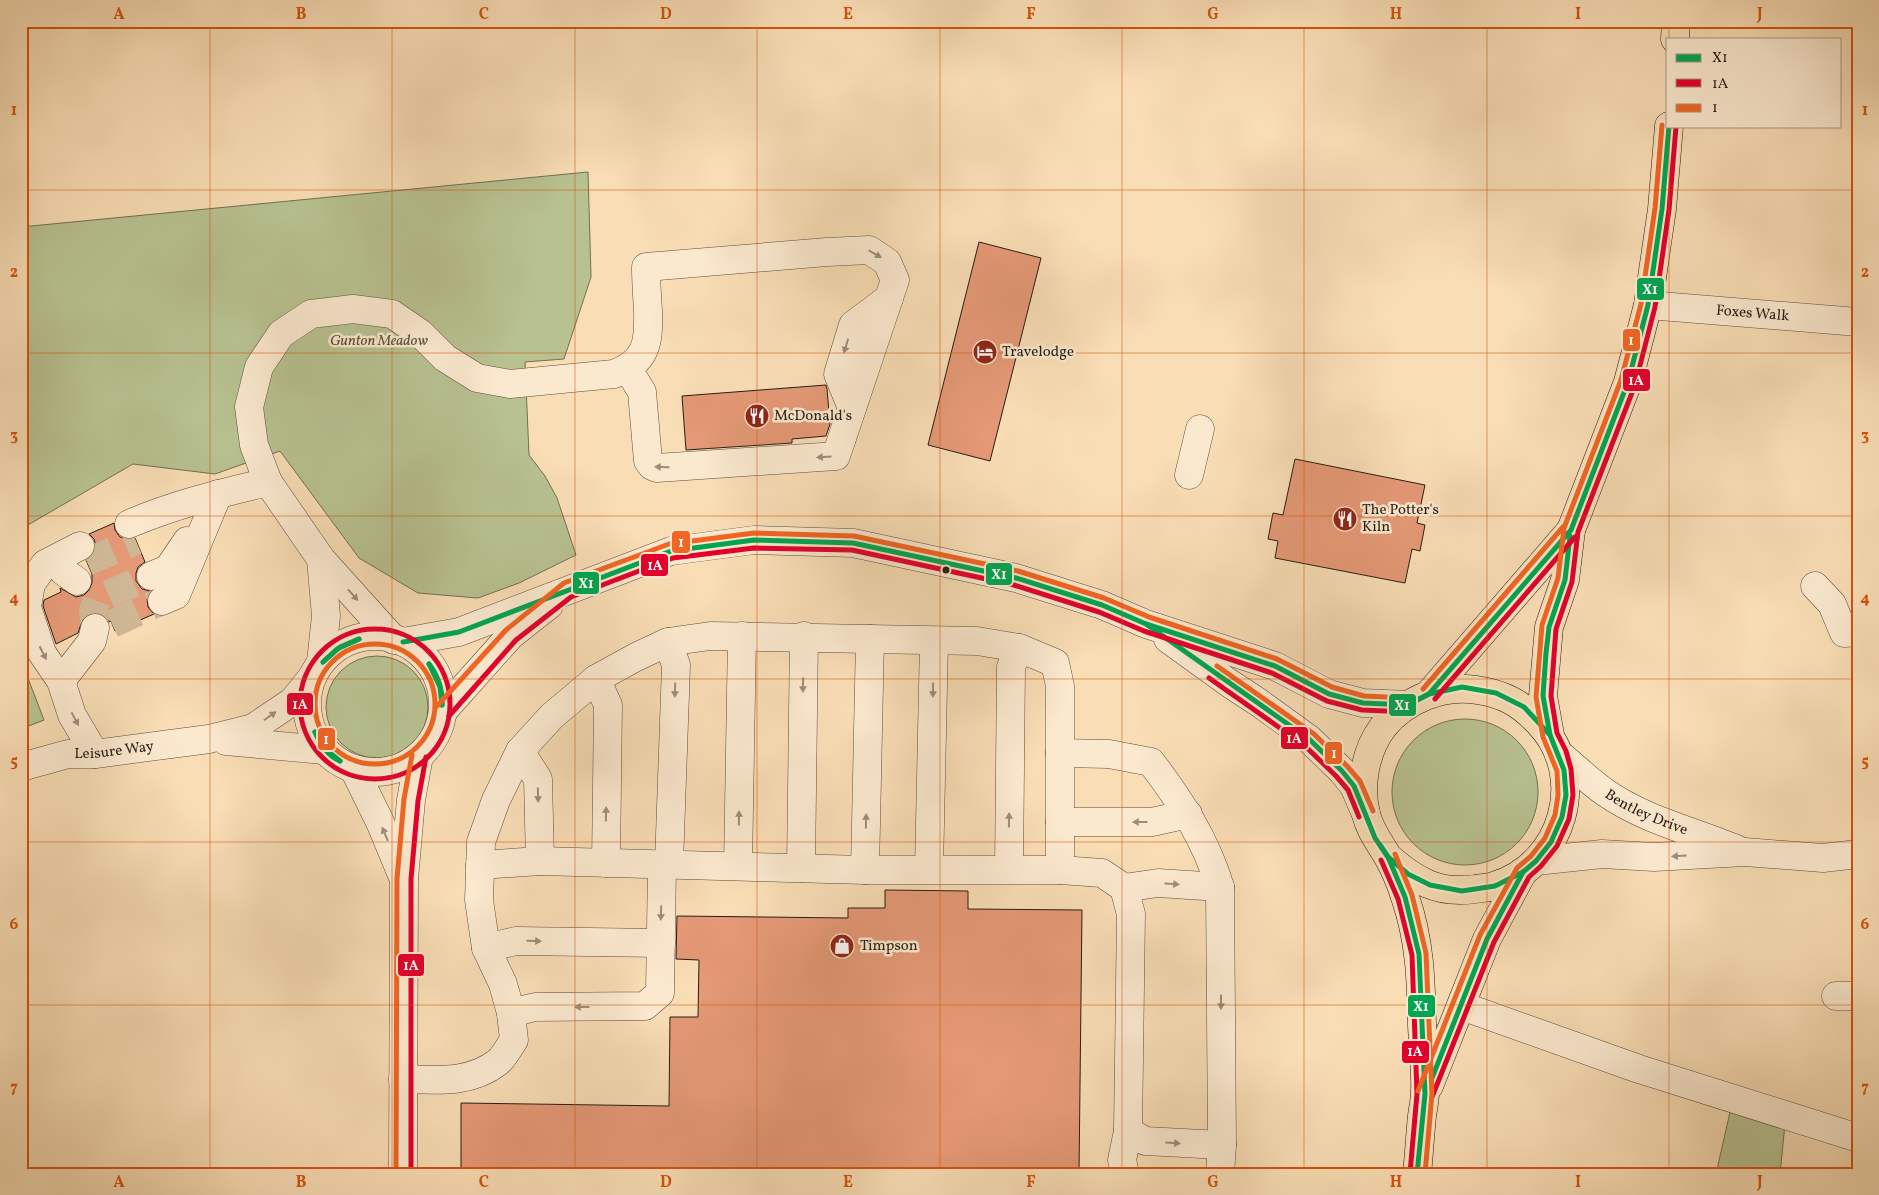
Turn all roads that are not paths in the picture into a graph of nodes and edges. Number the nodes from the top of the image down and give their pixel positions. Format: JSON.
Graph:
{"nodes":[{"id":1,"x":1676,"y":21,"type":"edge"},
{"id":2,"x":1674,"y":38,"type":"edge"},
{"id":3,"x":1669,"y":128,"type":"edge"},
{"id":4,"x":1648,"y":304,"type":"junction"},
{"id":5,"x":1858,"y":322,"type":"edge"},
{"id":6,"x":628,"y":369,"type":"junction"},
{"id":7,"x":1200,"y":429,"type":"dead end"},
{"id":8,"x":1190,"y":475,"type":"dead end"},
{"id":9,"x":268,"y":482,"type":"junction"},
{"id":10,"x":218,"y":494,"type":"junction"},
{"id":11,"x":1571,"y":530,"type":"junction"},
{"id":12,"x":321,"y":559,"type":"junction"},
{"id":13,"x":77,"y":565,"type":"tunnel mouth"},
{"id":14,"x":1815,"y":586,"type":"dead end"},
{"id":15,"x":567,"y":590,"type":"junction"},
{"id":16,"x":1146,"y":624,"type":"junction"},
{"id":17,"x":100,"y":631,"type":"tunnel mouth"},
{"id":18,"x":1858,"y":632,"type":"edge"},
{"id":19,"x":742,"y":636,"type":"junction"},
{"id":20,"x":804,"y":636,"type":"junction"},
{"id":21,"x":870,"y":639,"type":"junction"},
{"id":22,"x":398,"y":641,"type":"junction"},
{"id":23,"x":668,"y":642,"type":"junction"},
{"id":24,"x":934,"y":642,"type":"junction"},
{"id":25,"x":1019,"y":648,"type":"junction"},
{"id":26,"x":318,"y":667,"type":"junction"},
{"id":27,"x":596,"y":679,"type":"junction"},
{"id":28,"x":61,"y":681,"type":"junction"},
{"id":29,"x":1418,"y":699,"type":"junction"},
{"id":30,"x":443,"y":711,"type":"junction"},
{"id":31,"x":209,"y":739,"type":"junction"},
{"id":32,"x":1555,"y":744,"type":"junction"},
{"id":33,"x":324,"y":750,"type":"junction"},
{"id":34,"x":520,"y":751,"type":"junction"},
{"id":35,"x":1060,"y":753,"type":"junction"},
{"id":36,"x":95,"y":754,"type":"junction"},
{"id":37,"x":419,"y":756,"type":"junction"},
{"id":38,"x":21,"y":768,"type":"edge"},
{"id":39,"x":354,"y":769,"type":"junction"},
{"id":40,"x":1188,"y":814,"type":"junction"},
{"id":41,"x":1366,"y":814,"type":"junction"},
{"id":42,"x":1060,"y":822,"type":"junction"},
{"id":43,"x":1745,"y":852,"type":"junction"},
{"id":44,"x":1858,"y":854,"type":"edge"},
{"id":45,"x":1388,"y":857,"type":"junction"},
{"id":46,"x":540,"y":861,"type":"junction"},
{"id":47,"x":606,"y":863,"type":"junction"},
{"id":48,"x":666,"y":864,"type":"junction"},
{"id":49,"x":480,"y":865,"type":"junction"},
{"id":50,"x":738,"y":866,"type":"junction"},
{"id":51,"x":1530,"y":866,"type":"junction"},
{"id":52,"x":801,"y":868,"type":"junction"},
{"id":53,"x":929,"y":869,"type":"junction"},
{"id":54,"x":1009,"y":869,"type":"junction"},
{"id":55,"x":865,"y":870,"type":"junction"},
{"id":56,"x":1060,"y":870,"type":"junction"},
{"id":57,"x":404,"y":879,"type":"junction"},
{"id":58,"x":1220,"y":887,"type":"junction"},
{"id":59,"x":1124,"y":888,"type":"junction"},
{"id":60,"x":661,"y":942,"type":"junction"},
{"id":61,"x":486,"y":948,"type":"junction"},
{"id":62,"x":1462,"y":1006,"type":"junction"},
{"id":63,"x":511,"y":1014,"type":"junction"},
{"id":64,"x":403,"y":1079,"type":"junction"},
{"id":65,"x":1425,"y":1094,"type":"junction"},
{"id":66,"x":1128,"y":1131,"type":"junction"},
{"id":67,"x":1858,"y":1138,"type":"edge"},
{"id":68,"x":1222,"y":1145,"type":"junction"},
{"id":69,"x":403,"y":1174,"type":"edge"},
{"id":70,"x":1125,"y":1174,"type":"edge"},
{"id":71,"x":1220,"y":1174,"type":"edge"},
{"id":72,"x":1417,"y":1174,"type":"edge"}],
"edges":[{"from":1,"to":2,"type":"highway"},
{"from":3,"to":4,"type":"highway"},
{"from":4,"to":5,"type":"street","name":"Foxes Walk"},
{"from":4,"to":11,"type":"highway"},
{"from":6,"to":6,"type":"street","one_way":true},
{"from":6,"to":9,"type":"street"},
{"from":7,"to":8,"type":"street"},
{"from":9,"to":10,"type":"street"},
{"from":9,"to":12,"type":"street"},
{"from":10,"to":10,"type":"street"},
{"from":11,"to":29,"type":"highway"},
{"from":11,"to":32,"type":"highway"},
{"from":12,"to":22,"type":"street","one_way":true},
{"from":12,"to":26,"type":"street"},
{"from":13,"to":28,"type":"street","one_way":true},
{"from":14,"to":18,"type":"street"},
{"from":15,"to":16,"type":"street","name":"Leisure Way"},
{"from":15,"to":22,"type":"street","name":"Leisure Way"},
{"from":15,"to":30,"type":"street","name":"Leisure Way"},
{"from":16,"to":29,"type":"street","name":"Leisure Way"},
{"from":16,"to":41,"type":"street","name":"Leisure Way"},
{"from":17,"to":28,"type":"street"},
{"from":19,"to":20,"type":"street"},
{"from":19,"to":23,"type":"street"},
{"from":50,"to":19,"type":"street","one_way":true},
{"from":20,"to":21,"type":"street"},
{"from":20,"to":52,"type":"street","one_way":true},
{"from":21,"to":24,"type":"street"},
{"from":55,"to":21,"type":"street","one_way":true},
{"from":22,"to":26,"type":"street","name":"Leisure Way"},
{"from":22,"to":30,"type":"street","name":"Leisure Way"},
{"from":23,"to":27,"type":"street"},
{"from":23,"to":48,"type":"street","one_way":true},
{"from":24,"to":25,"type":"street"},
{"from":24,"to":53,"type":"street","one_way":true},
{"from":25,"to":35,"type":"street"},
{"from":54,"to":25,"type":"street","one_way":true},
{"from":31,"to":26,"type":"street","name":"Leisure Way","one_way":true},
{"from":26,"to":33,"type":"street","name":"Leisure Way"},
{"from":27,"to":34,"type":"street"},
{"from":47,"to":27,"type":"street","one_way":true},
{"from":28,"to":36,"type":"street","one_way":true},
{"from":29,"to":32,"type":"highway"},
{"from":29,"to":41,"type":"highway"},
{"from":30,"to":37,"type":"street","name":"Leisure Way"},
{"from":31,"to":33,"type":"street","name":"Leisure Way"},
{"from":31,"to":36,"type":"street","name":"Leisure Way"},
{"from":32,"to":43,"type":"street","name":"Bentley Drive"},
{"from":32,"to":51,"type":"highway"},
{"from":33,"to":39,"type":"street","name":"Leisure Way"},
{"from":34,"to":46,"type":"street","one_way":true},
{"from":34,"to":49,"type":"street"},
{"from":35,"to":40,"type":"street"},
{"from":35,"to":42,"type":"street"},
{"from":36,"to":38,"type":"street","name":"Leisure Way"},
{"from":37,"to":39,"type":"street","name":"Leisure Way"},
{"from":37,"to":57,"type":"street"},
{"from":57,"to":39,"type":"street","one_way":true},
{"from":40,"to":42,"type":"street","one_way":true},
{"from":40,"to":58,"type":"street"},
{"from":41,"to":45,"type":"highway"},
{"from":42,"to":56,"type":"street"},
{"from":43,"to":44,"type":"street","name":"Bentley Drive"},
{"from":43,"to":51,"type":"street","name":"Bentley Drive","one_way":true},
{"from":45,"to":51,"type":"highway"},
{"from":45,"to":65,"type":"highway"},
{"from":46,"to":47,"type":"street"},
{"from":46,"to":49,"type":"street"},
{"from":47,"to":48,"type":"street"},
{"from":48,"to":50,"type":"street"},
{"from":48,"to":60,"type":"street","one_way":true},
{"from":49,"to":61,"type":"street"},
{"from":50,"to":52,"type":"street"},
{"from":51,"to":62,"type":"highway"},
{"from":52,"to":55,"type":"street"},
{"from":53,"to":54,"type":"street"},
{"from":53,"to":55,"type":"street"},
{"from":54,"to":56,"type":"street"},
{"from":56,"to":59,"type":"street"},
{"from":57,"to":64,"type":"street"},
{"from":59,"to":58,"type":"street","one_way":true},
{"from":58,"to":68,"type":"street","one_way":true},
{"from":59,"to":66,"type":"street"},
{"from":61,"to":60,"type":"street","one_way":true},
{"from":60,"to":63,"type":"street","one_way":true},
{"from":61,"to":63,"type":"street"},
{"from":62,"to":65,"type":"highway"},
{"from":62,"to":67,"type":"street"},
{"from":63,"to":64,"type":"street"},
{"from":64,"to":69,"type":"street"},
{"from":65,"to":72,"type":"highway"},
{"from":66,"to":68,"type":"street","one_way":true},
{"from":66,"to":70,"type":"street"},
{"from":68,"to":71,"type":"street"}]}
